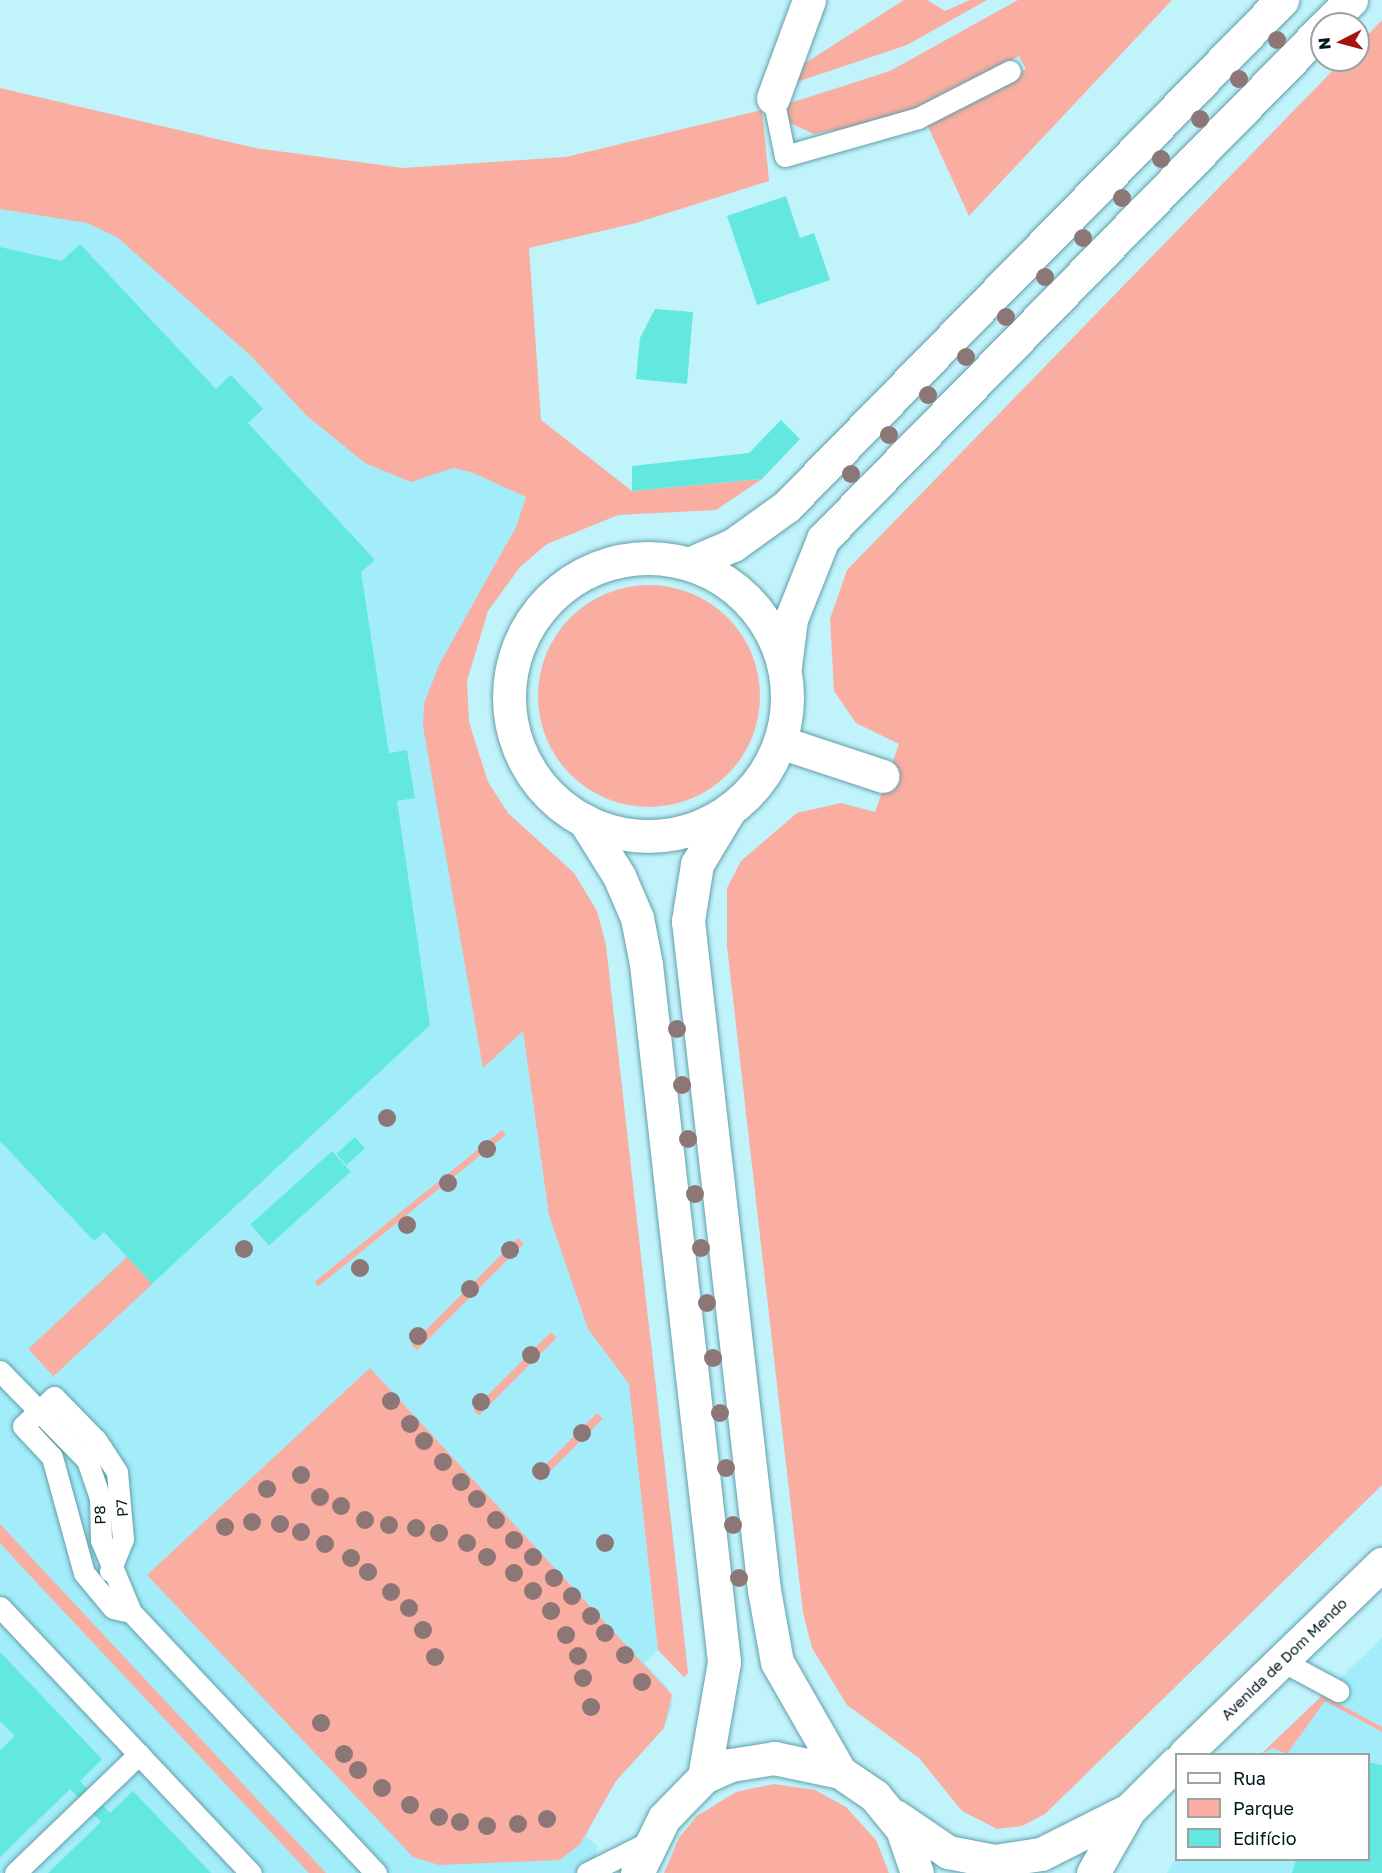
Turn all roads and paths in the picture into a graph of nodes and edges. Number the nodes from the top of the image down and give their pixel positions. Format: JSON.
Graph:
{"nodes":[{"id":1,"x":809,"y":0,"type":"edge"},
{"id":2,"x":1282,"y":0,"type":"edge"},
{"id":3,"x":1351,"y":0,"type":"edge"},
{"id":4,"x":1339,"y":12,"type":"edge"},
{"id":5,"x":1310,"y":41,"type":"edge"},
{"id":6,"x":1010,"y":71,"type":"dead end"},
{"id":7,"x":773,"y":98,"type":"joint"},
{"id":8,"x":689,"y":564,"type":"junction"},
{"id":9,"x":784,"y":671,"type":"junction"},
{"id":10,"x":780,"y":742,"type":"junction"},
{"id":11,"x":883,"y":776,"type":"dead end"},
{"id":12,"x":729,"y":811,"type":"junction"},
{"id":13,"x":584,"y":820,"type":"junction"},
{"id":14,"x":0,"y":1371,"type":"edge"},
{"id":15,"x":40,"y":1410,"type":"junction"},
{"id":16,"x":1382,"y":1564,"type":"edge"},
{"id":17,"x":0,"y":1607,"type":"edge"},
{"id":18,"x":131,"y":1612,"type":"junction"},
{"id":19,"x":1282,"y":1661,"type":"junction"},
{"id":20,"x":1338,"y":1691,"type":"dead end"},
{"id":21,"x":1187,"y":1753,"type":"edge"},
{"id":22,"x":139,"y":1754,"type":"junction"},
{"id":23,"x":1175,"y":1764,"type":"edge"},
{"id":24,"x":840,"y":1772,"type":"junction"},
{"id":25,"x":704,"y":1777,"type":"junction"},
{"id":26,"x":1129,"y":1810,"type":"junction"},
{"id":27,"x":889,"y":1812,"type":"junction"},
{"id":28,"x":649,"y":1842,"type":"junction"},
{"id":29,"x":15,"y":1873,"type":"edge"},
{"id":30,"x":251,"y":1873,"type":"edge"},
{"id":31,"x":376,"y":1873,"type":"edge"},
{"id":32,"x":586,"y":1873,"type":"edge"},
{"id":33,"x":637,"y":1873,"type":"edge"},
{"id":34,"x":917,"y":1873,"type":"edge"},
{"id":35,"x":1093,"y":1873,"type":"edge"}],
"edges":[{"from":1,"to":7,"type":"main road"},
{"from":2,"to":8,"type":"main road"},
{"from":3,"to":4,"type":"main road"},
{"from":5,"to":9,"type":"main road"},
{"from":6,"to":7,"type":"lane"},
{"from":8,"to":9,"type":"main road"},
{"from":8,"to":13,"type":"main road"},
{"from":9,"to":10,"type":"main road"},
{"from":10,"to":11,"type":"main road"},
{"from":10,"to":12,"type":"main road"},
{"from":12,"to":13,"type":"main road"},
{"from":12,"to":24,"type":"main road"},
{"from":13,"to":25,"type":"main road"},
{"from":14,"to":15,"type":"lane"},
{"from":15,"to":18,"type":"lane","name":"P8"},
{"from":15,"to":18,"type":"lane"},
{"from":16,"to":19,"type":"main road","name":"Avenida de Dom Mendo"},
{"from":17,"to":22,"type":"lane"},
{"from":18,"to":31,"type":"lane"},
{"from":19,"to":20,"type":"lane"},
{"from":19,"to":21,"type":"main road","name":"Avenida de Dom Mendo"},
{"from":22,"to":29,"type":"lane"},
{"from":22,"to":30,"type":"lane"},
{"from":23,"to":26,"type":"main road"},
{"from":24,"to":25,"type":"main road"},
{"from":24,"to":27,"type":"main road"},
{"from":25,"to":28,"type":"main road"},
{"from":26,"to":27,"type":"main road"},
{"from":26,"to":35,"type":"main road"},
{"from":27,"to":34,"type":"main road"},
{"from":28,"to":32,"type":"lane"},
{"from":28,"to":33,"type":"main road"}]}
